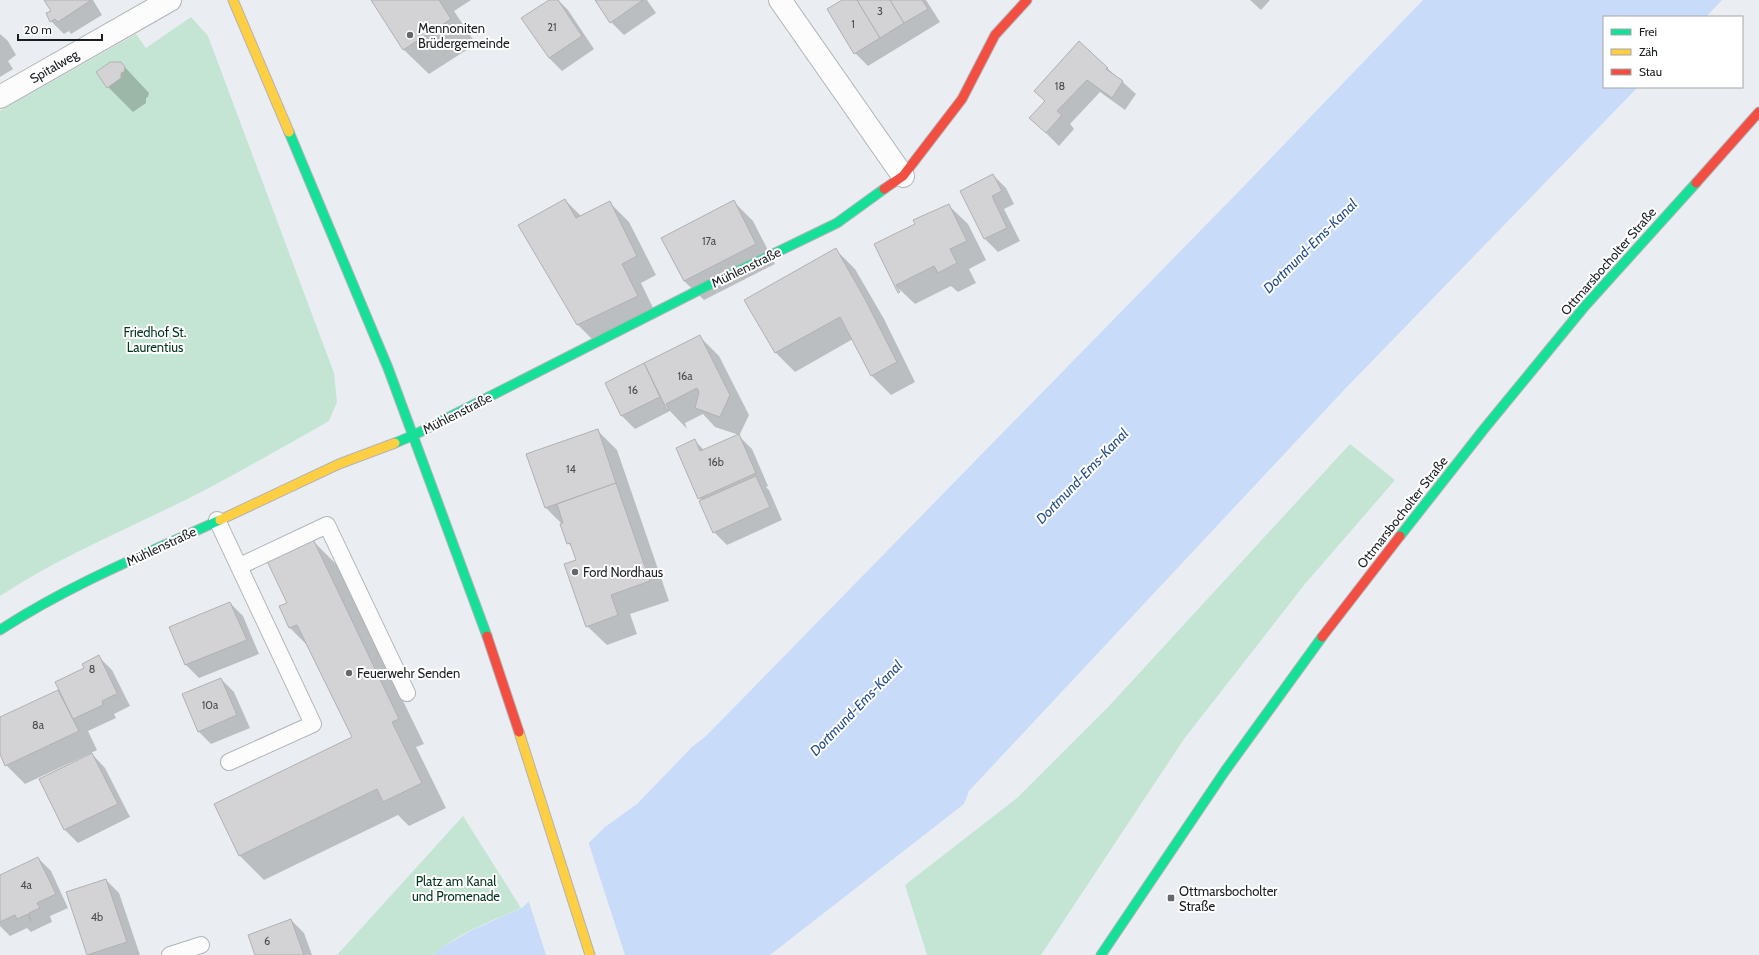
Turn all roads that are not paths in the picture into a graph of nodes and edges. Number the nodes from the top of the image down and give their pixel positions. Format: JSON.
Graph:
{"nodes":[{"id":1,"x":170,"y":0,"type":"edge"},
{"id":2,"x":234,"y":0,"type":"edge"},
{"id":3,"x":1027,"y":0,"type":"edge"},
{"id":4,"x":782,"y":1,"type":"edge"},
{"id":5,"x":0,"y":96,"type":"edge"},
{"id":6,"x":1759,"y":112,"type":"edge"},
{"id":7,"x":903,"y":176,"type":"junction"},
{"id":8,"x":414,"y":435,"type":"junction"},
{"id":9,"x":217,"y":520,"type":"junction"},
{"id":10,"x":240,"y":566,"type":"junction"},
{"id":11,"x":0,"y":630,"type":"edge"},
{"id":12,"x":407,"y":693,"type":"dead end"},
{"id":13,"x":229,"y":762,"type":"dead end"},
{"id":14,"x":201,"y":945,"type":"dead end"},
{"id":15,"x":170,"y":955,"type":"edge"},
{"id":16,"x":590,"y":955,"type":"edge"},
{"id":17,"x":1101,"y":955,"type":"edge"}],
"edges":[{"from":1,"to":5,"type":"street","name":"Spitalweg"},
{"from":2,"to":8,"type":"main road"},
{"from":3,"to":7,"type":"main road","name":"Mühlenstraße"},
{"from":4,"to":7,"type":"street"},
{"from":6,"to":17,"type":"main road","name":"Ottmarsbocholter Straße"},
{"from":7,"to":8,"type":"main road","name":"Mühlenstraße"},
{"from":8,"to":9,"type":"main road","name":"Mühlenstraße"},
{"from":8,"to":16,"type":"main road"},
{"from":9,"to":10,"type":"lane"},
{"from":9,"to":11,"type":"main road","name":"Mühlenstraße"},
{"from":10,"to":12,"type":"lane"},
{"from":10,"to":13,"type":"lane"},
{"from":14,"to":15,"type":"lane"}]}
